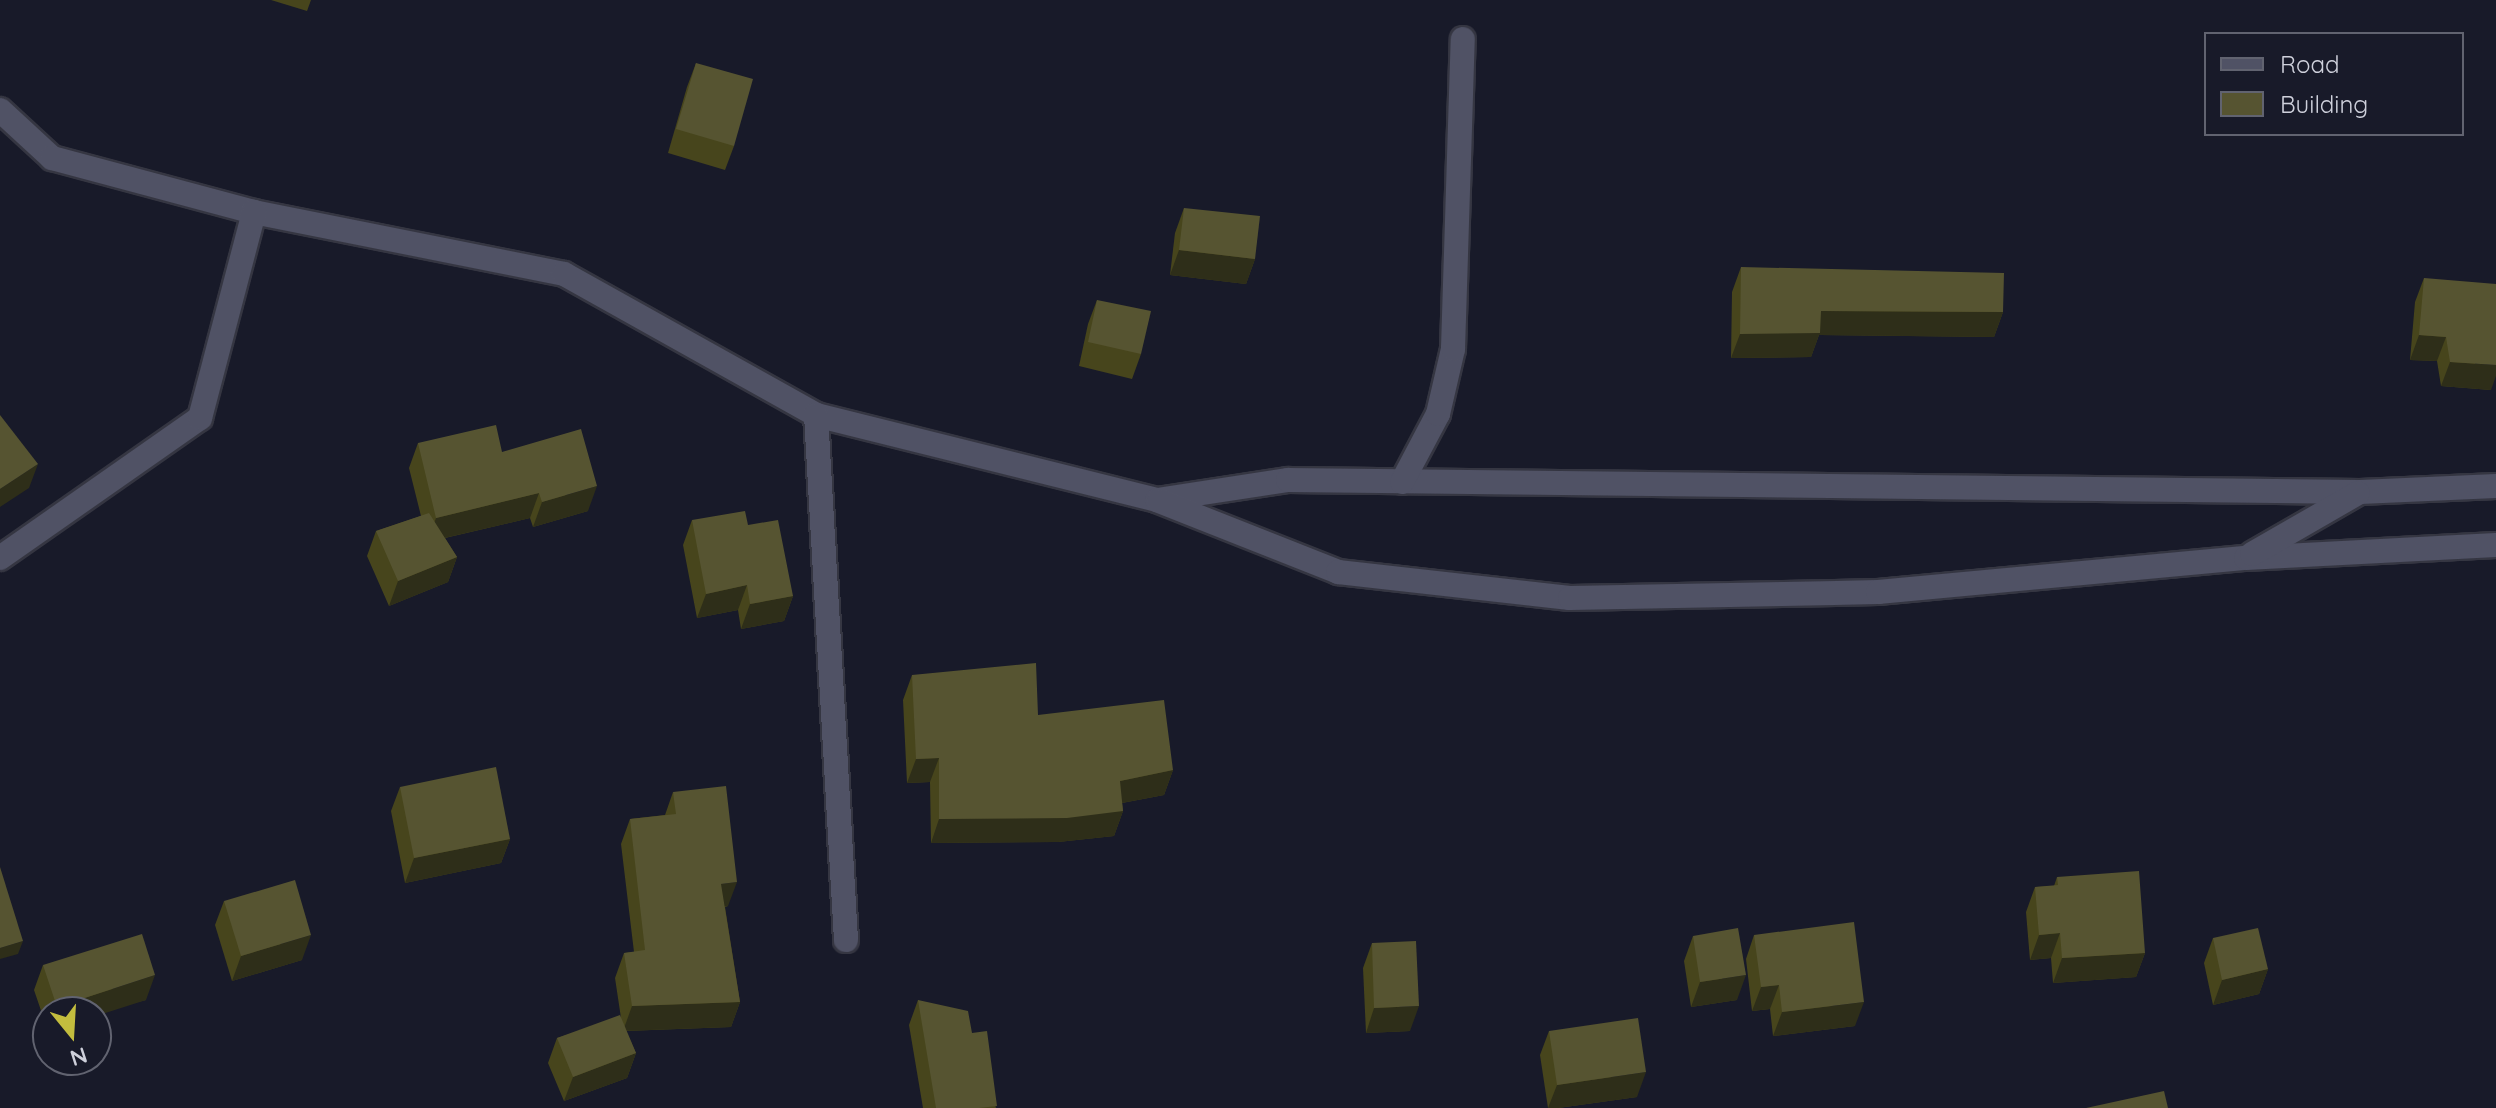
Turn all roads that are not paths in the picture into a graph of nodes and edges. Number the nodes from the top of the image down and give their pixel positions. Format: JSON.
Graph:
{"nodes":[{"id":1,"x":1463,"y":39,"type":"dead end"},
{"id":2,"x":0,"y":110,"type":"edge"},
{"id":3,"x":254,"y":212,"type":"junction"},
{"id":4,"x":816,"y":415,"type":"junction"},
{"id":5,"x":1402,"y":482,"type":"junction"},
{"id":6,"x":2496,"y":486,"type":"edge"},
{"id":7,"x":2360,"y":492,"type":"junction"},
{"id":8,"x":1157,"y":500,"type":"junction"},
{"id":9,"x":2496,"y":545,"type":"edge"},
{"id":10,"x":0,"y":558,"type":"edge"},
{"id":11,"x":2246,"y":558,"type":"junction"},
{"id":12,"x":846,"y":940,"type":"dead end"}],
"edges":[{"from":1,"to":5,"type":"street"},
{"from":2,"to":3,"type":"street"},
{"from":3,"to":4,"type":"street"},
{"from":3,"to":10,"type":"street"},
{"from":4,"to":8,"type":"street"},
{"from":4,"to":12,"type":"street"},
{"from":5,"to":7,"type":"street"},
{"from":5,"to":8,"type":"street"},
{"from":6,"to":7,"type":"street"},
{"from":7,"to":11,"type":"street"},
{"from":8,"to":11,"type":"street"},
{"from":9,"to":11,"type":"street"}]}
